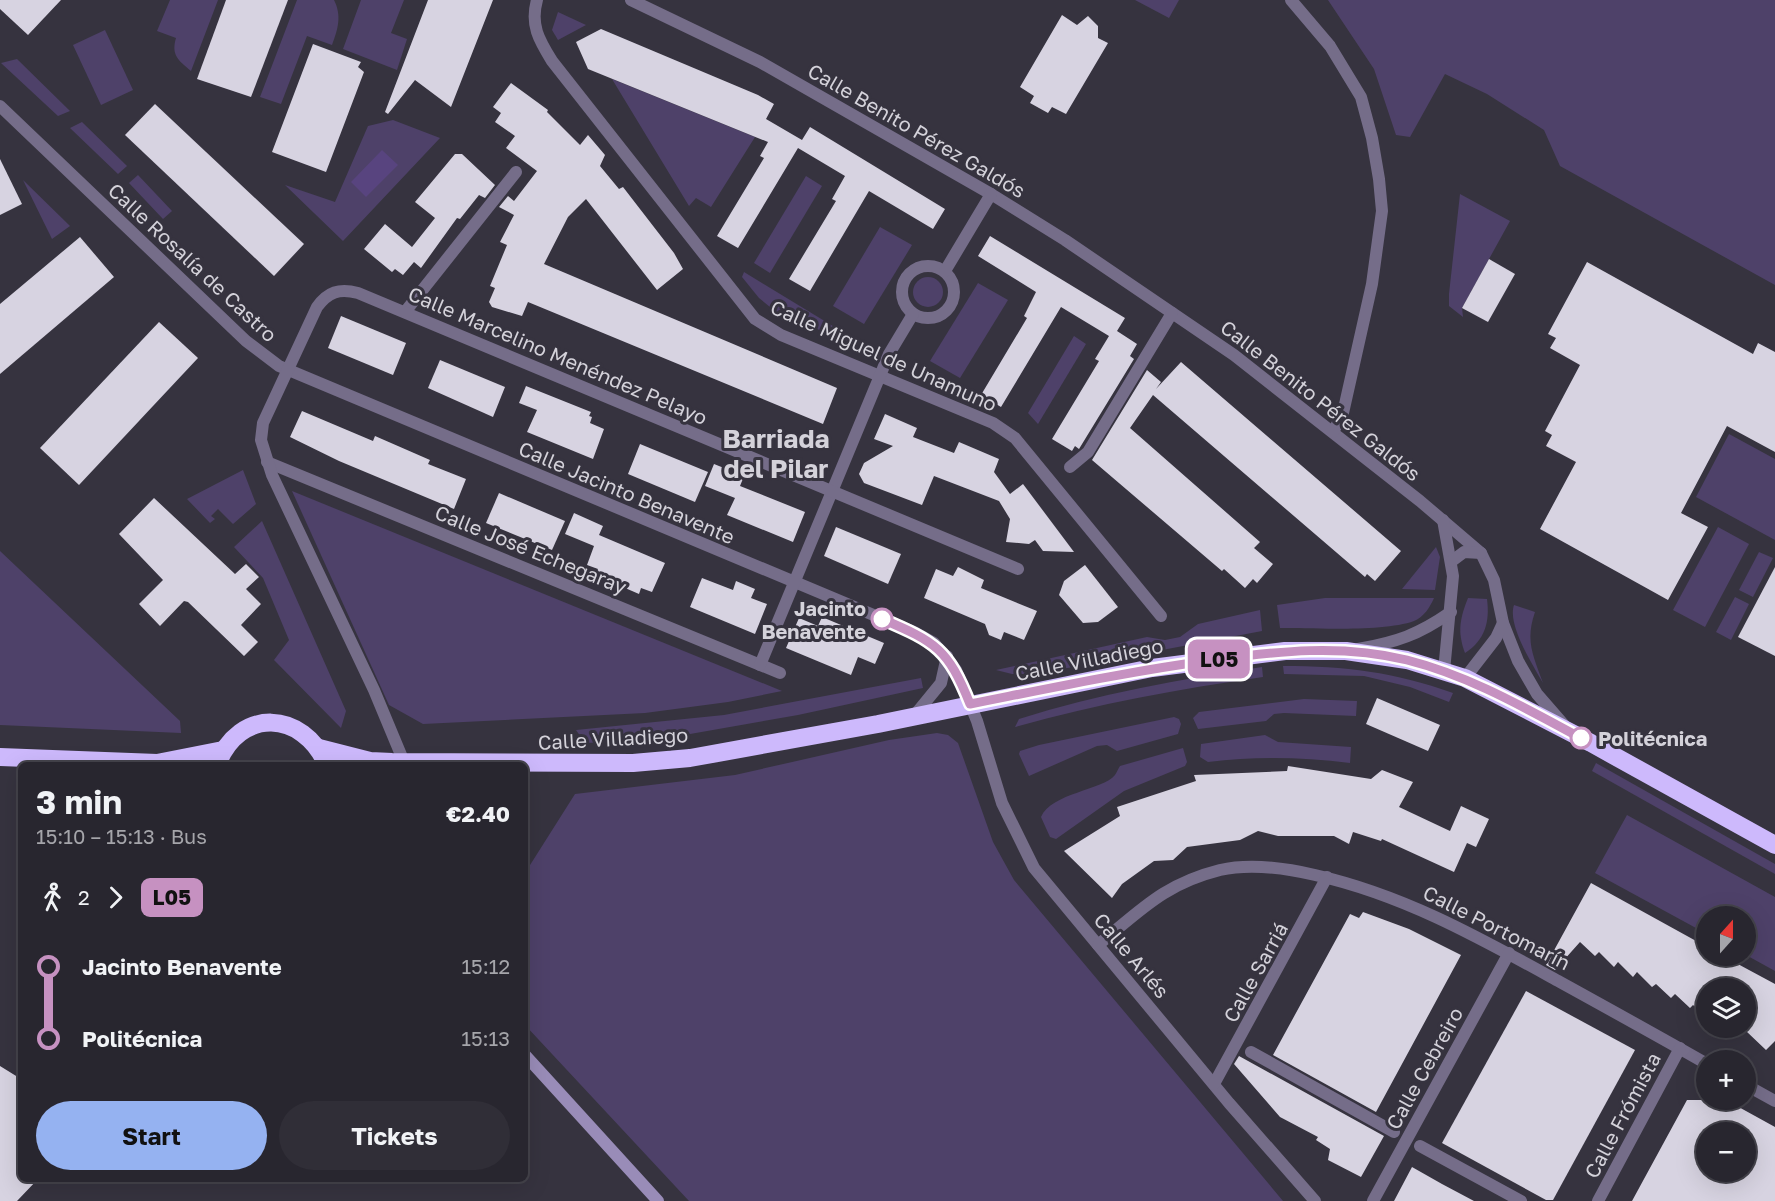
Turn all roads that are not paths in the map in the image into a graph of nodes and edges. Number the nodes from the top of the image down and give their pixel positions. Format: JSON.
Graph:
{"nodes":[{"id":1,"x":537,"y":0,"type":"edge"},
{"id":2,"x":631,"y":0,"type":"edge"},
{"id":3,"x":1291,"y":0,"type":"edge"},
{"id":4,"x":0,"y":106,"type":"edge"},
{"id":5,"x":516,"y":172,"type":"dead end"},
{"id":6,"x":991,"y":194,"type":"junction"},
{"id":7,"x":945,"y":271,"type":"junction"},
{"id":8,"x":405,"y":312,"type":"junction"},
{"id":9,"x":1172,"y":313,"type":"junction"},
{"id":10,"x":913,"y":314,"type":"junction"},
{"id":11,"x":288,"y":371,"type":"junction"},
{"id":12,"x":880,"y":375,"type":"junction"},
{"id":13,"x":1333,"y":432,"type":"junction"},
{"id":14,"x":267,"y":462,"type":"junction"},
{"id":15,"x":1070,"y":467,"type":"dead end"},
{"id":16,"x":832,"y":491,"type":"junction"},
{"id":17,"x":1443,"y":520,"type":"junction"},
{"id":18,"x":1481,"y":554,"type":"junction"},
{"id":19,"x":1452,"y":561,"type":"junction"},
{"id":20,"x":1018,"y":569,"type":"dead end"},
{"id":21,"x":794,"y":582,"type":"junction"},
{"id":22,"x":1450,"y":612,"type":"junction"},
{"id":23,"x":1161,"y":616,"type":"dead end"},
{"id":24,"x":1503,"y":622,"type":"junction"},
{"id":25,"x":1346,"y":651,"type":"junction"},
{"id":26,"x":947,"y":656,"type":"junction"},
{"id":27,"x":760,"y":664,"type":"junction"},
{"id":28,"x":1444,"y":671,"type":"junction"},
{"id":29,"x":780,"y":673,"type":"dead end"},
{"id":30,"x":1465,"y":678,"type":"junction"},
{"id":31,"x":970,"y":704,"type":"junction"},
{"id":32,"x":914,"y":716,"type":"junction"},
{"id":33,"x":1570,"y":733,"type":"junction"},
{"id":34,"x":319,"y":748,"type":"junction"},
{"id":35,"x":0,"y":757,"type":"edge"},
{"id":36,"x":220,"y":758,"type":"edge"},
{"id":37,"x":114,"y":762,"type":"edge"},
{"id":38,"x":179,"y":762,"type":"edge"},
{"id":39,"x":326,"y":762,"type":"edge"},
{"id":40,"x":363,"y":762,"type":"edge"},
{"id":41,"x":404,"y":762,"type":"edge"},
{"id":42,"x":528,"y":763,"type":"edge"},
{"id":43,"x":1775,"y":845,"type":"edge"},
{"id":44,"x":1327,"y":877,"type":"junction"},
{"id":45,"x":1098,"y":945,"type":"junction"},
{"id":46,"x":1509,"y":953,"type":"junction"},
{"id":47,"x":1680,"y":1048,"type":"junction"},
{"id":48,"x":1251,"y":1052,"type":"dead end"},
{"id":49,"x":1696,"y":1057,"type":"edge"},
{"id":50,"x":528,"y":1058,"type":"edge"},
{"id":51,"x":1214,"y":1084,"type":"junction"},
{"id":52,"x":1756,"y":1091,"type":"edge"},
{"id":53,"x":1775,"y":1101,"type":"edge"},
{"id":54,"x":1395,"y":1132,"type":"dead end"},
{"id":55,"x":1420,"y":1146,"type":"dead end"},
{"id":56,"x":658,"y":1201,"type":"edge"},
{"id":57,"x":1315,"y":1201,"type":"edge"},
{"id":58,"x":1373,"y":1201,"type":"edge"},
{"id":59,"x":1521,"y":1201,"type":"edge"},
{"id":60,"x":1598,"y":1201,"type":"edge"}],
"edges":[{"from":1,"to":12,"type":"street","name":"Calle Miguel de Unamuno"},
{"from":2,"to":6,"type":"street","name":"Calle Benito Pérez Galdós"},
{"from":3,"to":13,"type":"street"},
{"from":4,"to":11,"type":"street","name":"Calle Rosalía de Castro"},
{"from":5,"to":8,"type":"street"},
{"from":6,"to":7,"type":"street"},
{"from":6,"to":9,"type":"street","name":"Calle Benito Pérez Galdós"},
{"from":7,"to":10,"type":"street"},
{"from":7,"to":10,"type":"street"},
{"from":8,"to":11,"type":"street","name":"Calle Marcelino Menéndez Pelayo"},
{"from":8,"to":16,"type":"street","name":"Calle Marcelino Menéndez Pelayo"},
{"from":9,"to":13,"type":"street","name":"Calle Benito Pérez Galdós"},
{"from":9,"to":15,"type":"street"},
{"from":10,"to":12,"type":"street"},
{"from":11,"to":14,"type":"street"},
{"from":11,"to":21,"type":"street","name":"Calle Jacinto Benavente"},
{"from":12,"to":16,"type":"street"},
{"from":12,"to":23,"type":"street","name":"Calle Miguel de Unamuno"},
{"from":13,"to":17,"type":"street","name":"Calle Benito Pérez Galdós"},
{"from":14,"to":27,"type":"street","name":"Calle José Echegaray"},
{"from":14,"to":41,"type":"street"},
{"from":16,"to":20,"type":"street","name":"Calle Marcelino Menéndez Pelayo"},
{"from":16,"to":21,"type":"street"},
{"from":17,"to":18,"type":"street","name":"Calle Benito Pérez Galdós"},
{"from":17,"to":19,"type":"street"},
{"from":18,"to":19,"type":"street"},
{"from":18,"to":24,"type":"street","name":"Calle Benito Pérez Galdós"},
{"from":19,"to":22,"type":"street"},
{"from":21,"to":26,"type":"street","name":"Calle Jacinto Benavente"},
{"from":21,"to":27,"type":"street"},
{"from":22,"to":25,"type":"street"},
{"from":22,"to":28,"type":"street"},
{"from":24,"to":30,"type":"street"},
{"from":24,"to":33,"type":"street","name":"Calle Benito Pérez Galdós"},
{"from":25,"to":28,"type":"highway","name":"Calle Villadiego"},
{"from":25,"to":31,"type":"highway","name":"Calle Villadiego"},
{"from":26,"to":31,"type":"street","name":"Calle Jacinto Benavente"},
{"from":26,"to":32,"type":"street"},
{"from":27,"to":29,"type":"street","name":"Calle José Echegaray"},
{"from":28,"to":30,"type":"highway","name":"Calle Villadiego"},
{"from":30,"to":33,"type":"highway","name":"Calle Villadiego"},
{"from":31,"to":32,"type":"highway","name":"Calle Villadiego"},
{"from":31,"to":45,"type":"street","name":"Calle Arlés"},
{"from":32,"to":42,"type":"highway","name":"Calle Villadiego"},
{"from":33,"to":43,"type":"highway","name":"Calle Villadiego"},
{"from":34,"to":36,"type":"highway"},
{"from":34,"to":39,"type":"highway"},
{"from":34,"to":40,"type":"highway","name":"Calle Villadiego"},
{"from":35,"to":37,"type":"highway"},
{"from":36,"to":38,"type":"highway"},
{"from":44,"to":45,"type":"street","name":"Calle Portomarín"},
{"from":44,"to":46,"type":"street","name":"Calle Portomarín"},
{"from":44,"to":51,"type":"street","name":"Calle Sarriá"},
{"from":45,"to":51,"type":"street","name":"Calle Arlés"},
{"from":46,"to":47,"type":"street","name":"Calle Portomarín"},
{"from":46,"to":58,"type":"street","name":"Calle Cebreiro"},
{"from":47,"to":49,"type":"street","name":"Calle Portomarín"},
{"from":47,"to":60,"type":"street","name":"Calle Frómista"},
{"from":48,"to":54,"type":"street"},
{"from":50,"to":56,"type":"main road"},
{"from":51,"to":57,"type":"street","name":"Calle Arlés"},
{"from":52,"to":53,"type":"street"},
{"from":55,"to":59,"type":"street"}]}
